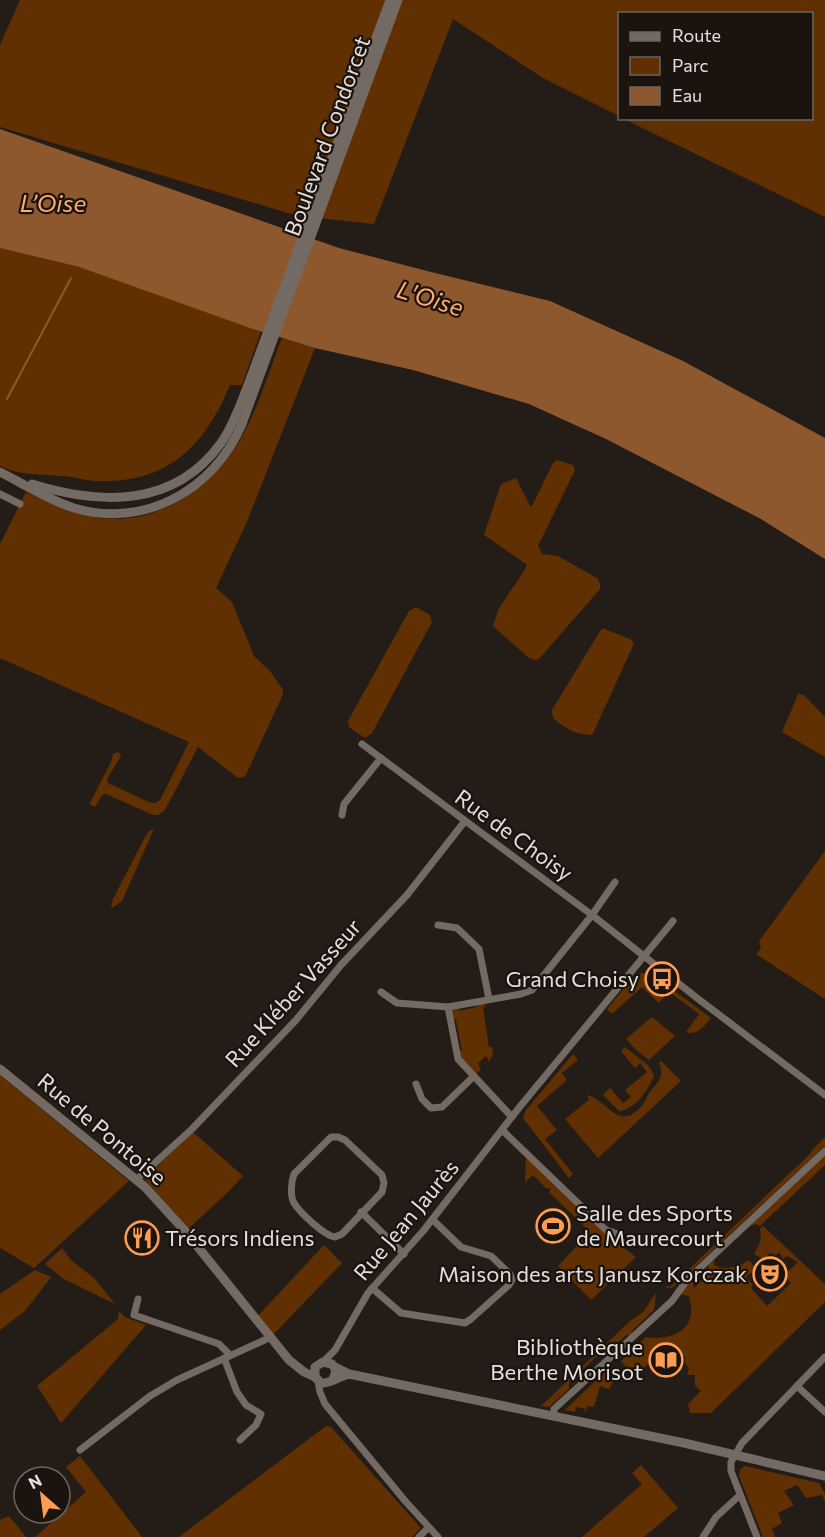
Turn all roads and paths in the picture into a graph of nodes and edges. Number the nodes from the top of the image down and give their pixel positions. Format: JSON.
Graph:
{"nodes":[{"id":1,"x":390,"y":0,"type":"edge"},
{"id":2,"x":398,"y":0,"type":"edge"},
{"id":3,"x":290,"y":284,"type":"junction"},
{"id":4,"x":252,"y":386,"type":"junction"},
{"id":5,"x":0,"y":472,"type":"edge"},
{"id":6,"x":10,"y":477,"type":"junction"},
{"id":7,"x":0,"y":494,"type":"edge"},
{"id":8,"x":20,"y":504,"type":"dead end"},
{"id":9,"x":362,"y":744,"type":"dead end"},
{"id":10,"x":381,"y":758,"type":"junction"},
{"id":11,"x":342,"y":815,"type":"dead end"},
{"id":12,"x":465,"y":822,"type":"junction"},
{"id":13,"x":615,"y":882,"type":"dead end"},
{"id":14,"x":592,"y":915,"type":"junction"},
{"id":15,"x":673,"y":921,"type":"dead end"},
{"id":16,"x":438,"y":925,"type":"dead end"},
{"id":17,"x":644,"y":956,"type":"junction"},
{"id":18,"x":381,"y":992,"type":"dead end"},
{"id":19,"x":489,"y":999,"type":"junction"},
{"id":20,"x":448,"y":1007,"type":"junction"},
{"id":21,"x":0,"y":1069,"type":"edge"},
{"id":22,"x":474,"y":1076,"type":"junction"},
{"id":23,"x":416,"y":1084,"type":"dead end"},
{"id":24,"x":825,"y":1095,"type":"edge"},
{"id":25,"x":512,"y":1117,"type":"junction"},
{"id":26,"x":502,"y":1130,"type":"junction"},
{"id":27,"x":825,"y":1151,"type":"edge"},
{"id":28,"x":137,"y":1179,"type":"junction"},
{"id":29,"x":361,"y":1212,"type":"junction"},
{"id":30,"x":433,"y":1220,"type":"junction"},
{"id":31,"x":618,"y":1234,"type":"dead end"},
{"id":32,"x":404,"y":1254,"type":"junction"},
{"id":33,"x":372,"y":1288,"type":"junction"},
{"id":34,"x":138,"y":1299,"type":"dead end"},
{"id":35,"x":271,"y":1337,"type":"junction"},
{"id":36,"x":227,"y":1357,"type":"junction"},
{"id":37,"x":825,"y":1357,"type":"edge"},
{"id":38,"x":291,"y":1361,"type":"junction"},
{"id":39,"x":327,"y":1364,"type":"junction"},
{"id":40,"x":349,"y":1374,"type":"junction"},
{"id":41,"x":324,"y":1380,"type":"junction"},
{"id":42,"x":797,"y":1386,"type":"junction"},
{"id":43,"x":825,"y":1412,"type":"edge"},
{"id":44,"x":548,"y":1415,"type":"junction"},
{"id":45,"x":240,"y":1440,"type":"dead end"},
{"id":46,"x":80,"y":1450,"type":"dead end"},
{"id":47,"x":734,"y":1455,"type":"junction"},
{"id":48,"x":825,"y":1476,"type":"edge"},
{"id":49,"x":740,"y":1495,"type":"junction"},
{"id":50,"x":428,"y":1528,"type":"junction"},
{"id":51,"x":419,"y":1537,"type":"edge"},
{"id":52,"x":438,"y":1537,"type":"edge"},
{"id":53,"x":703,"y":1537,"type":"edge"},
{"id":54,"x":757,"y":1537,"type":"edge"}],
"edges":[{"from":1,"to":3,"type":"main road","name":"Boulevard Condorcet"},
{"from":2,"to":3,"type":"main road","name":"Boulevard Condorcet"},
{"from":3,"to":4,"type":"main road"},
{"from":4,"to":6,"type":"main road"},
{"from":4,"to":6,"type":"main road"},
{"from":5,"to":6,"type":"main road"},
{"from":7,"to":8,"type":"street"},
{"from":9,"to":10,"type":"street","name":"Rue de Choisy"},
{"from":10,"to":11,"type":"street"},
{"from":10,"to":12,"type":"street","name":"Rue de Choisy"},
{"from":12,"to":14,"type":"street","name":"Rue de Choisy"},
{"from":12,"to":28,"type":"street","name":"Rue Kléber Vasseur"},
{"from":13,"to":14,"type":"street"},
{"from":14,"to":17,"type":"street","name":"Rue de Choisy"},
{"from":14,"to":19,"type":"street"},
{"from":15,"to":17,"type":"street"},
{"from":16,"to":19,"type":"street"},
{"from":17,"to":24,"type":"street","name":"Rue de Choisy"},
{"from":17,"to":25,"type":"street","name":"Rue Jean Jaurès"},
{"from":18,"to":20,"type":"street"},
{"from":19,"to":20,"type":"street"},
{"from":20,"to":22,"type":"street"},
{"from":21,"to":28,"type":"main road","name":"Rue de Pontoise"},
{"from":22,"to":23,"type":"street"},
{"from":22,"to":25,"type":"street"},
{"from":25,"to":26,"type":"street","name":"Rue Jean Jaurès"},
{"from":26,"to":30,"type":"street","name":"Rue Jean Jaurès"},
{"from":26,"to":31,"type":"street"},
{"from":27,"to":44,"type":"street"},
{"from":28,"to":35,"type":"main road","name":"Rue de Pontoise"},
{"from":29,"to":29,"type":"street"},
{"from":29,"to":32,"type":"street"},
{"from":30,"to":32,"type":"street","name":"Rue Jean Jaurès"},
{"from":30,"to":33,"type":"street"},
{"from":32,"to":33,"type":"street","name":"Rue Jean Jaurès"},
{"from":33,"to":39,"type":"street","name":"Rue Jean Jaurès"},
{"from":34,"to":36,"type":"street"},
{"from":35,"to":36,"type":"street"},
{"from":35,"to":38,"type":"main road","name":"Rue de Pontoise"},
{"from":36,"to":45,"type":"street"},
{"from":36,"to":46,"type":"street"},
{"from":37,"to":42,"type":"street"},
{"from":38,"to":39,"type":"main road"},
{"from":38,"to":41,"type":"main road","name":"Rue de Pontoise"},
{"from":39,"to":40,"type":"main road"},
{"from":39,"to":41,"type":"main road"},
{"from":39,"to":41,"type":"main road"},
{"from":40,"to":41,"type":"main road"},
{"from":40,"to":44,"type":"main road"},
{"from":41,"to":50,"type":"street"},
{"from":42,"to":43,"type":"street"},
{"from":42,"to":47,"type":"street"},
{"from":44,"to":47,"type":"main road"},
{"from":47,"to":48,"type":"main road"},
{"from":47,"to":49,"type":"street"},
{"from":49,"to":53,"type":"street"},
{"from":49,"to":54,"type":"street"},
{"from":50,"to":51,"type":"street"},
{"from":50,"to":52,"type":"street"}]}
